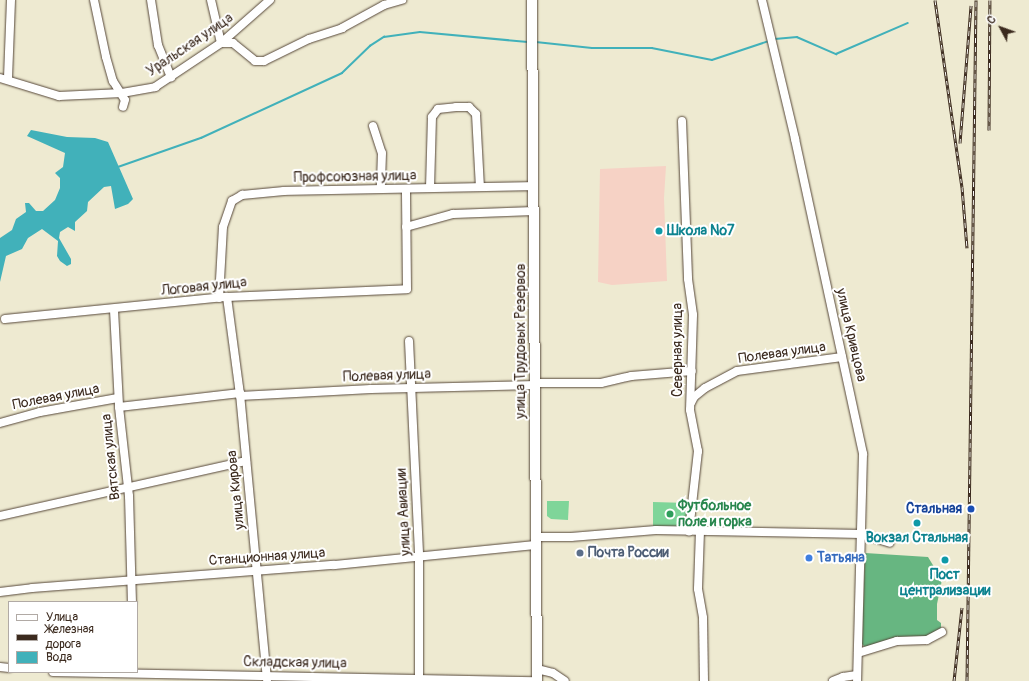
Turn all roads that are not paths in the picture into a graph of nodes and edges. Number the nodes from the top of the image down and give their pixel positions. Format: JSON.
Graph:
{"nodes":[{"id":1,"x":11,"y":0,"type":"edge"},
{"id":2,"x":94,"y":0,"type":"edge"},
{"id":3,"x":151,"y":0,"type":"edge"},
{"id":4,"x":211,"y":0,"type":"edge"},
{"id":5,"x":270,"y":0,"type":"edge"},
{"id":6,"x":402,"y":0,"type":"edge"},
{"id":7,"x":532,"y":0,"type":"edge"},
{"id":8,"x":762,"y":0,"type":"edge"},
{"id":9,"x":221,"y":43,"type":"junction"},
{"id":10,"x":170,"y":76,"type":"junction"},
{"id":11,"x":4,"y":78,"type":"edge"},
{"id":12,"x":122,"y":93,"type":"junction"},
{"id":13,"x":123,"y":107,"type":"dead end"},
{"id":14,"x":682,"y":121,"type":"dead end"},
{"id":15,"x":373,"y":126,"type":"dead end"},
{"id":16,"x":534,"y":186,"type":"junction"},
{"id":17,"x":480,"y":187,"type":"junction"},
{"id":18,"x":430,"y":188,"type":"junction"},
{"id":19,"x":381,"y":189,"type":"junction"},
{"id":20,"x":406,"y":189,"type":"junction"},
{"id":21,"x":232,"y":201,"type":"joint"},
{"id":22,"x":534,"y":211,"type":"junction"},
{"id":23,"x":406,"y":228,"type":"junction"},
{"id":24,"x":223,"y":297,"type":"junction"},
{"id":25,"x":114,"y":310,"type":"junction"},
{"id":26,"x":5,"y":319,"type":"dead end"},
{"id":27,"x":409,"y":341,"type":"dead end"},
{"id":28,"x":842,"y":357,"type":"junction"},
{"id":29,"x":692,"y":371,"type":"junction"},
{"id":30,"x":536,"y":384,"type":"junction"},
{"id":31,"x":411,"y":388,"type":"junction"},
{"id":32,"x":240,"y":395,"type":"junction"},
{"id":33,"x":118,"y":398,"type":"junction"},
{"id":34,"x":690,"y":405,"type":"junction"},
{"id":35,"x":119,"y":407,"type":"junction"},
{"id":36,"x":0,"y":423,"type":"edge"},
{"id":37,"x":246,"y":461,"type":"junction"},
{"id":38,"x":128,"y":487,"type":"junction"},
{"id":39,"x":0,"y":516,"type":"edge"},
{"id":40,"x":689,"y":531,"type":"junction"},
{"id":41,"x":700,"y":531,"type":"junction"},
{"id":42,"x":861,"y":534,"type":"junction"},
{"id":43,"x":536,"y":541,"type":"junction"},
{"id":44,"x":890,"y":543,"type":"dead end"},
{"id":45,"x":419,"y":557,"type":"junction"},
{"id":46,"x":257,"y":571,"type":"junction"},
{"id":47,"x":132,"y":580,"type":"junction"},
{"id":48,"x":0,"y":592,"type":"edge"},
{"id":49,"x":132,"y":601,"type":"edge"},
{"id":50,"x":942,"y":632,"type":"dead end"},
{"id":51,"x":858,"y":653,"type":"junction"},
{"id":52,"x":537,"y":670,"type":"junction"},
{"id":53,"x":74,"y":673,"type":"edge"},
{"id":54,"x":136,"y":676,"type":"edge"},
{"id":55,"x":267,"y":678,"type":"edge"},
{"id":56,"x":857,"y":678,"type":"edge"},
{"id":57,"x":419,"y":680,"type":"edge"},
{"id":58,"x":537,"y":681,"type":"edge"},
{"id":59,"x":565,"y":681,"type":"edge"},
{"id":60,"x":704,"y":681,"type":"edge"},
{"id":61,"x":833,"y":681,"type":"edge"}],
"edges":[{"from":1,"to":11,"type":"street"},
{"from":2,"to":12,"type":"street"},
{"from":3,"to":10,"type":"street"},
{"from":4,"to":9,"type":"street"},
{"from":5,"to":9,"type":"street","name":"Уральская улица"},
{"from":6,"to":9,"type":"street"},
{"from":7,"to":16,"type":"main road","name":"улица Трудовых Резервов"},
{"from":8,"to":28,"type":"street","name":"улица Кривцова"},
{"from":9,"to":10,"type":"street","name":"Уральская улица"},
{"from":10,"to":12,"type":"street","name":"Уральская улица"},
{"from":11,"to":12,"type":"street","name":"Уральская улица"},
{"from":12,"to":13,"type":"street"},
{"from":14,"to":29,"type":"street","name":"Северная улица"},
{"from":15,"to":19,"type":"street"},
{"from":16,"to":17,"type":"street","name":"Профсоюзная улица"},
{"from":16,"to":22,"type":"main road","name":"улица Трудовых Резервов"},
{"from":17,"to":18,"type":"street","name":"Профсоюзная улица"},
{"from":17,"to":18,"type":"street"},
{"from":18,"to":20,"type":"street","name":"Профсоюзная улица"},
{"from":19,"to":20,"type":"street","name":"Профсоюзная улица"},
{"from":19,"to":21,"type":"street","name":"Профсоюзная улица"},
{"from":20,"to":23,"type":"street"},
{"from":21,"to":24,"type":"street","name":"улица Кирова"},
{"from":22,"to":23,"type":"street"},
{"from":22,"to":30,"type":"main road","name":"улица Трудовых Резервов"},
{"from":23,"to":24,"type":"street","name":"Логовая улица"},
{"from":24,"to":25,"type":"street","name":"Логовая улица"},
{"from":24,"to":32,"type":"street","name":"улица Кирова"},
{"from":25,"to":26,"type":"street","name":"Логовая улица"},
{"from":25,"to":33,"type":"street","name":"Вятская улица"},
{"from":27,"to":31,"type":"street","name":"улица Авиации"},
{"from":28,"to":34,"type":"street","name":"Полевая улица"},
{"from":28,"to":42,"type":"street","name":"улица Кривцова"},
{"from":29,"to":30,"type":"street","name":"Полевая улица"},
{"from":29,"to":34,"type":"street","name":"Северная улица"},
{"from":30,"to":31,"type":"street","name":"Полевая улица"},
{"from":30,"to":43,"type":"main road","name":"улица Трудовых Резервов"},
{"from":31,"to":32,"type":"street","name":"Полевая улица"},
{"from":31,"to":45,"type":"street","name":"улица Авиации"},
{"from":32,"to":35,"type":"street","name":"Полевая улица"},
{"from":32,"to":37,"type":"street","name":"улица Кирова"},
{"from":33,"to":35,"type":"street","name":"Вятская улица"},
{"from":33,"to":36,"type":"street","name":"Полевая улица"},
{"from":34,"to":40,"type":"street","name":"Северная улица"},
{"from":35,"to":38,"type":"street","name":"Вятская улица"},
{"from":37,"to":38,"type":"street"},
{"from":37,"to":46,"type":"street","name":"улица Кирова"},
{"from":38,"to":39,"type":"street"},
{"from":38,"to":47,"type":"street","name":"Вятская улица"},
{"from":40,"to":41,"type":"street","name":"Станционная улица"},
{"from":40,"to":43,"type":"street","name":"Станционная улица"},
{"from":41,"to":42,"type":"street","name":"Станционная улица"},
{"from":41,"to":60,"type":"street"},
{"from":42,"to":44,"type":"street","name":"Станционная улица"},
{"from":42,"to":51,"type":"street","name":"улица Кривцова"},
{"from":43,"to":45,"type":"street","name":"Станционная улица"},
{"from":43,"to":52,"type":"main road","name":"улица Трудовых Резервов"},
{"from":45,"to":46,"type":"street","name":"Станционная улица"},
{"from":45,"to":57,"type":"street","name":"улица Авиации"},
{"from":46,"to":47,"type":"street","name":"Станционная улица"},
{"from":46,"to":55,"type":"street","name":"улица Кирова"},
{"from":47,"to":48,"type":"street","name":"Станционная улица"},
{"from":47,"to":49,"type":"street","name":"Вятская улица"},
{"from":50,"to":51,"type":"street"},
{"from":51,"to":56,"type":"street","name":"улица Кривцова"},
{"from":52,"to":58,"type":"main road","name":"улица Трудовых Резервов"},
{"from":52,"to":59,"type":"street"},
{"from":53,"to":54,"type":"street","name":"Складская улица"},
{"from":54,"to":55,"type":"street","name":"Складская улица"},
{"from":55,"to":57,"type":"street","name":"Складская улица"},
{"from":56,"to":61,"type":"street"},
{"from":57,"to":58,"type":"street","name":"Складская улица"}]}
